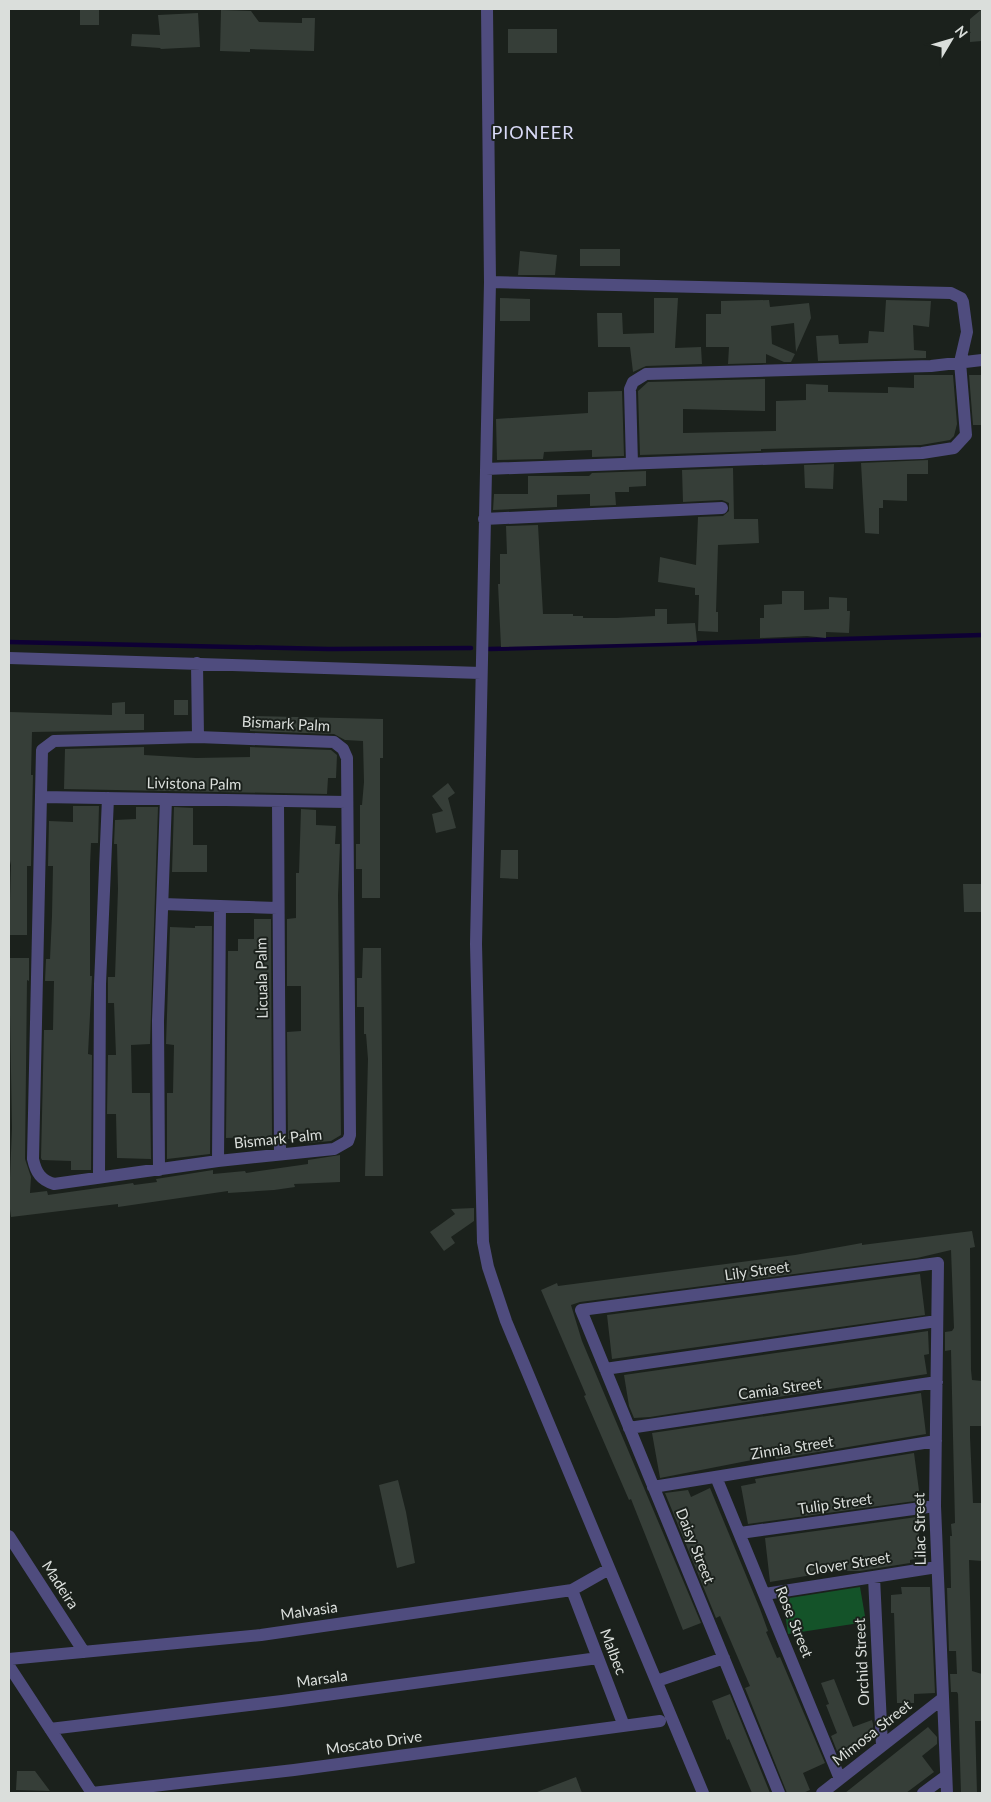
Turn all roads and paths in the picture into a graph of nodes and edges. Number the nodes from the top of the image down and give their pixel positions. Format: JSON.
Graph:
{"nodes":[{"id":1,"x":487,"y":9,"type":"edge"},
{"id":2,"x":490,"y":282,"type":"junction"},
{"id":3,"x":982,"y":360,"type":"edge"},
{"id":4,"x":960,"y":362,"type":"junction"},
{"id":5,"x":632,"y":464,"type":"junction"},
{"id":6,"x":486,"y":469,"type":"junction"},
{"id":7,"x":722,"y":508,"type":"dead end"},
{"id":8,"x":484,"y":519,"type":"junction"},
{"id":9,"x":9,"y":658,"type":"edge"},
{"id":10,"x":197,"y":663,"type":"junction"},
{"id":11,"x":481,"y":673,"type":"junction"},
{"id":12,"x":198,"y":737,"type":"junction"},
{"id":13,"x":41,"y":797,"type":"junction"},
{"id":14,"x":108,"y":798,"type":"junction"},
{"id":15,"x":166,"y":799,"type":"junction"},
{"id":16,"x":278,"y":802,"type":"junction"},
{"id":17,"x":346,"y":802,"type":"junction"},
{"id":18,"x":163,"y":904,"type":"junction"},
{"id":19,"x":220,"y":906,"type":"junction"},
{"id":20,"x":278,"y":908,"type":"junction"},
{"id":21,"x":280,"y":1154,"type":"junction"},
{"id":22,"x":218,"y":1161,"type":"junction"},
{"id":23,"x":159,"y":1170,"type":"junction"},
{"id":24,"x":99,"y":1177,"type":"junction"},
{"id":25,"x":938,"y":1263,"type":"joint"},
{"id":26,"x":581,"y":1310,"type":"joint"},
{"id":27,"x":937,"y":1321,"type":"junction"},
{"id":28,"x":605,"y":1369,"type":"junction"},
{"id":29,"x":937,"y":1382,"type":"junction"},
{"id":30,"x":629,"y":1428,"type":"junction"},
{"id":31,"x":936,"y":1441,"type":"junction"},
{"id":32,"x":716,"y":1477,"type":"junction"},
{"id":33,"x":653,"y":1487,"type":"junction"},
{"id":34,"x":935,"y":1506,"type":"junction"},
{"id":35,"x":740,"y":1534,"type":"junction"},
{"id":36,"x":9,"y":1536,"type":"edge"},
{"id":37,"x":937,"y":1567,"type":"junction"},
{"id":38,"x":609,"y":1569,"type":"junction"},
{"id":39,"x":874,"y":1577,"type":"junction"},
{"id":40,"x":572,"y":1590,"type":"junction"},
{"id":41,"x":765,"y":1594,"type":"junction"},
{"id":42,"x":84,"y":1652,"type":"junction"},
{"id":43,"x":598,"y":1658,"type":"junction"},
{"id":44,"x":724,"y":1658,"type":"junction"},
{"id":45,"x":9,"y":1659,"type":"edge"},
{"id":46,"x":9,"y":1666,"type":"edge"},
{"id":47,"x":657,"y":1681,"type":"junction"},
{"id":48,"x":942,"y":1699,"type":"junction"},
{"id":49,"x":660,"y":1721,"type":"dead end"},
{"id":50,"x":624,"y":1726,"type":"junction"},
{"id":51,"x":50,"y":1729,"type":"junction"},
{"id":52,"x":882,"y":1746,"type":"junction"},
{"id":53,"x":946,"y":1776,"type":"junction"},
{"id":54,"x":840,"y":1779,"type":"junction"},
{"id":55,"x":92,"y":1793,"type":"edge"},
{"id":56,"x":703,"y":1793,"type":"edge"},
{"id":57,"x":779,"y":1793,"type":"edge"},
{"id":58,"x":822,"y":1793,"type":"edge"},
{"id":59,"x":923,"y":1793,"type":"edge"},
{"id":60,"x":947,"y":1793,"type":"edge"}],
"edges":[{"from":1,"to":2,"type":"street"},
{"from":2,"to":4,"type":"street"},
{"from":2,"to":6,"type":"street"},
{"from":3,"to":4,"type":"street"},
{"from":4,"to":5,"type":"street"},
{"from":4,"to":5,"type":"street"},
{"from":5,"to":6,"type":"street"},
{"from":6,"to":8,"type":"street"},
{"from":7,"to":8,"type":"street"},
{"from":8,"to":11,"type":"street"},
{"from":9,"to":10,"type":"street"},
{"from":10,"to":11,"type":"street"},
{"from":10,"to":12,"type":"street"},
{"from":11,"to":38,"type":"street"},
{"from":12,"to":13,"type":"street","name":"Bismark Palm"},
{"from":12,"to":17,"type":"street","name":"Bismark Palm"},
{"from":13,"to":14,"type":"street","name":"Livistona Palm"},
{"from":13,"to":24,"type":"street","name":"Bismark Palm"},
{"from":14,"to":15,"type":"street","name":"Livistona Palm"},
{"from":14,"to":24,"type":"street"},
{"from":15,"to":16,"type":"street","name":"Livistona Palm"},
{"from":15,"to":18,"type":"street"},
{"from":16,"to":17,"type":"street","name":"Livistona Palm"},
{"from":16,"to":20,"type":"street","name":"Licuala Palm"},
{"from":17,"to":21,"type":"street","name":"Bismark Palm"},
{"from":18,"to":19,"type":"street"},
{"from":18,"to":23,"type":"street"},
{"from":19,"to":20,"type":"street"},
{"from":19,"to":22,"type":"street"},
{"from":20,"to":21,"type":"street","name":"Licuala Palm"},
{"from":21,"to":22,"type":"street","name":"Bismark Palm"},
{"from":22,"to":23,"type":"street","name":"Bismark Palm"},
{"from":23,"to":24,"type":"street","name":"Bismark Palm"},
{"from":25,"to":26,"type":"street","name":"Lily Street"},
{"from":25,"to":27,"type":"street","name":"Lilac Street"},
{"from":26,"to":28,"type":"street","name":"Daisy Street"},
{"from":27,"to":28,"type":"street"},
{"from":27,"to":29,"type":"street","name":"Lilac Street"},
{"from":28,"to":30,"type":"street","name":"Daisy Street"},
{"from":29,"to":30,"type":"street","name":"Camia Street"},
{"from":29,"to":31,"type":"street","name":"Lilac Street"},
{"from":30,"to":33,"type":"street","name":"Daisy Street"},
{"from":31,"to":32,"type":"street","name":"Zinnia Street"},
{"from":31,"to":34,"type":"street","name":"Lilac Street"},
{"from":32,"to":33,"type":"street","name":"Zinnia Street"},
{"from":32,"to":35,"type":"street","name":"Rose Street"},
{"from":33,"to":44,"type":"street","name":"Daisy Street"},
{"from":34,"to":35,"type":"street","name":"Tulip Street"},
{"from":34,"to":37,"type":"street","name":"Lilac Street"},
{"from":35,"to":41,"type":"street","name":"Rose Street"},
{"from":36,"to":42,"type":"street","name":"Madeira"},
{"from":37,"to":39,"type":"street","name":"Clover Street"},
{"from":37,"to":48,"type":"street","name":"Lilac Street"},
{"from":38,"to":40,"type":"street","name":"Malvasia"},
{"from":38,"to":47,"type":"street"},
{"from":39,"to":41,"type":"street","name":"Clover Street"},
{"from":39,"to":52,"type":"street","name":"Orchid Street"},
{"from":40,"to":42,"type":"street","name":"Malvasia"},
{"from":40,"to":43,"type":"street","name":"Malbec"},
{"from":41,"to":54,"type":"street","name":"Rose Street"},
{"from":42,"to":45,"type":"street","name":"Malvasia"},
{"from":43,"to":50,"type":"street","name":"Malbec"},
{"from":43,"to":51,"type":"street","name":"Marsala"},
{"from":44,"to":47,"type":"street"},
{"from":44,"to":57,"type":"street","name":"Daisy Street"},
{"from":46,"to":51,"type":"street"},
{"from":47,"to":56,"type":"street"},
{"from":48,"to":52,"type":"street","name":"Mimosa Street"},
{"from":48,"to":53,"type":"street","name":"Lilac Street"},
{"from":49,"to":50,"type":"street","name":"Moscato Drive"},
{"from":50,"to":55,"type":"street","name":"Moscato Drive"},
{"from":51,"to":55,"type":"street"},
{"from":52,"to":54,"type":"street","name":"Mimosa Street"},
{"from":53,"to":59,"type":"street"},
{"from":53,"to":60,"type":"street","name":"Lilac Street"},
{"from":54,"to":58,"type":"street","name":"Mimosa Street"}]}
